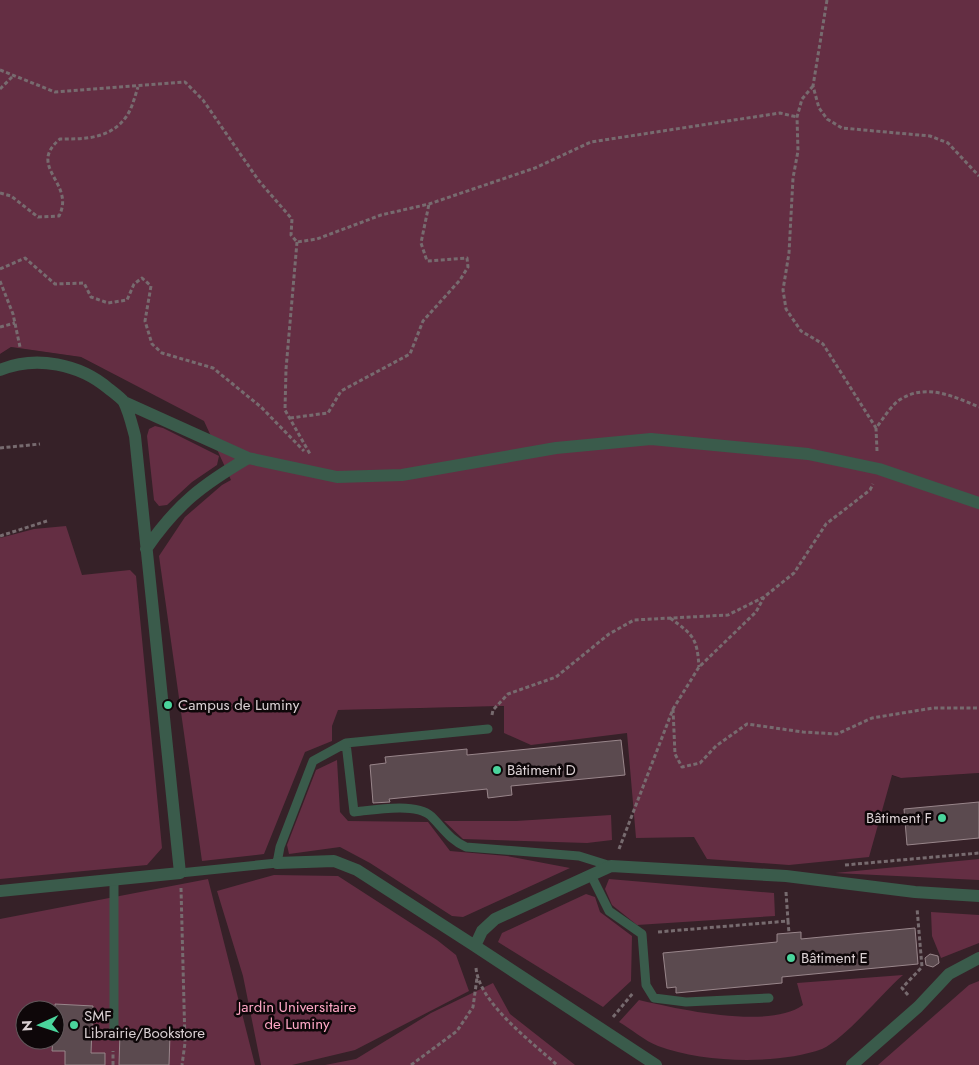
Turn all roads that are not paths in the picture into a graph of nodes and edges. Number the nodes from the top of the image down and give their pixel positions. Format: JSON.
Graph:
{"nodes":[{"id":1,"x":0,"y":370,"type":"edge"},
{"id":2,"x":124,"y":402,"type":"junction"},
{"id":3,"x":248,"y":458,"type":"junction"},
{"id":4,"x":979,"y":503,"type":"edge"},
{"id":5,"x":146,"y":549,"type":"junction"},
{"id":6,"x":488,"y":729,"type":"road end"},
{"id":7,"x":346,"y":743,"type":"junction"},
{"id":8,"x":277,"y":863,"type":"junction"},
{"id":9,"x":611,"y":866,"type":"junction"},
{"id":10,"x":180,"y":873,"type":"junction"},
{"id":11,"x":591,"y":875,"type":"junction"},
{"id":12,"x":114,"y":880,"type":"junction"},
{"id":13,"x":0,"y":891,"type":"edge"},
{"id":14,"x":979,"y":896,"type":"edge"},
{"id":15,"x":475,"y":946,"type":"junction"},
{"id":16,"x":979,"y":958,"type":"edge"},
{"id":17,"x":770,"y":998,"type":"dead end"},
{"id":18,"x":96,"y":1034,"type":"dead end"},
{"id":19,"x":656,"y":1065,"type":"edge"},
{"id":20,"x":852,"y":1065,"type":"edge"}],
"edges":[{"from":1,"to":2,"type":"street"},
{"from":2,"to":3,"type":"street"},
{"from":2,"to":5,"type":"street"},
{"from":3,"to":4,"type":"street"},
{"from":3,"to":5,"type":"street"},
{"from":5,"to":10,"type":"street"},
{"from":6,"to":7,"type":"lane"},
{"from":7,"to":8,"type":"lane"},
{"from":7,"to":9,"type":"lane"},
{"from":8,"to":10,"type":"lane"},
{"from":8,"to":15,"type":"street"},
{"from":9,"to":11,"type":"street"},
{"from":9,"to":14,"type":"street"},
{"from":10,"to":12,"type":"street"},
{"from":11,"to":15,"type":"street"},
{"from":11,"to":17,"type":"lane"},
{"from":12,"to":13,"type":"street"},
{"from":12,"to":18,"type":"lane"},
{"from":15,"to":19,"type":"street"},
{"from":16,"to":20,"type":"street"}]}
